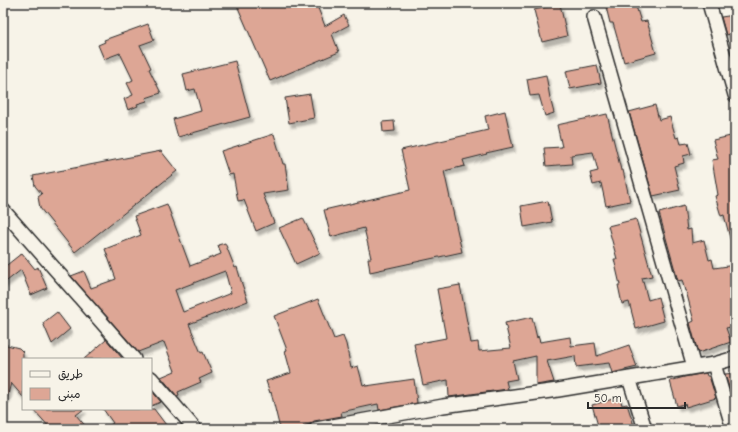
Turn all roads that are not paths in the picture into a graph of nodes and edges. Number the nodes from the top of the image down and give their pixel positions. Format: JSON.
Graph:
{"nodes":[{"id":1,"x":709,"y":3,"type":"edge"},
{"id":2,"x":594,"y":17,"type":"dead end"},
{"id":3,"x":735,"y":95,"type":"edge"},
{"id":4,"x":3,"y":210,"type":"edge"},
{"id":5,"x":133,"y":358,"type":"edge"},
{"id":6,"x":735,"y":358,"type":"edge"},
{"id":7,"x":714,"y":364,"type":"junction"},
{"id":8,"x":694,"y":367,"type":"junction"},
{"id":9,"x":629,"y":378,"type":"junction"},
{"id":10,"x":152,"y":379,"type":"edge"},
{"id":11,"x":195,"y":429,"type":"edge"},
{"id":12,"x":316,"y":429,"type":"edge"},
{"id":13,"x":645,"y":429,"type":"edge"},
{"id":14,"x":733,"y":429,"type":"edge"}],
"edges":[{"from":1,"to":3,"type":"street"},
{"from":2,"to":8,"type":"street"},
{"from":4,"to":5,"type":"street"},
{"from":6,"to":7,"type":"street"},
{"from":7,"to":8,"type":"street"},
{"from":7,"to":14,"type":"street"},
{"from":8,"to":9,"type":"street"},
{"from":9,"to":12,"type":"street"},
{"from":9,"to":13,"type":"street"},
{"from":10,"to":11,"type":"street"}]}
